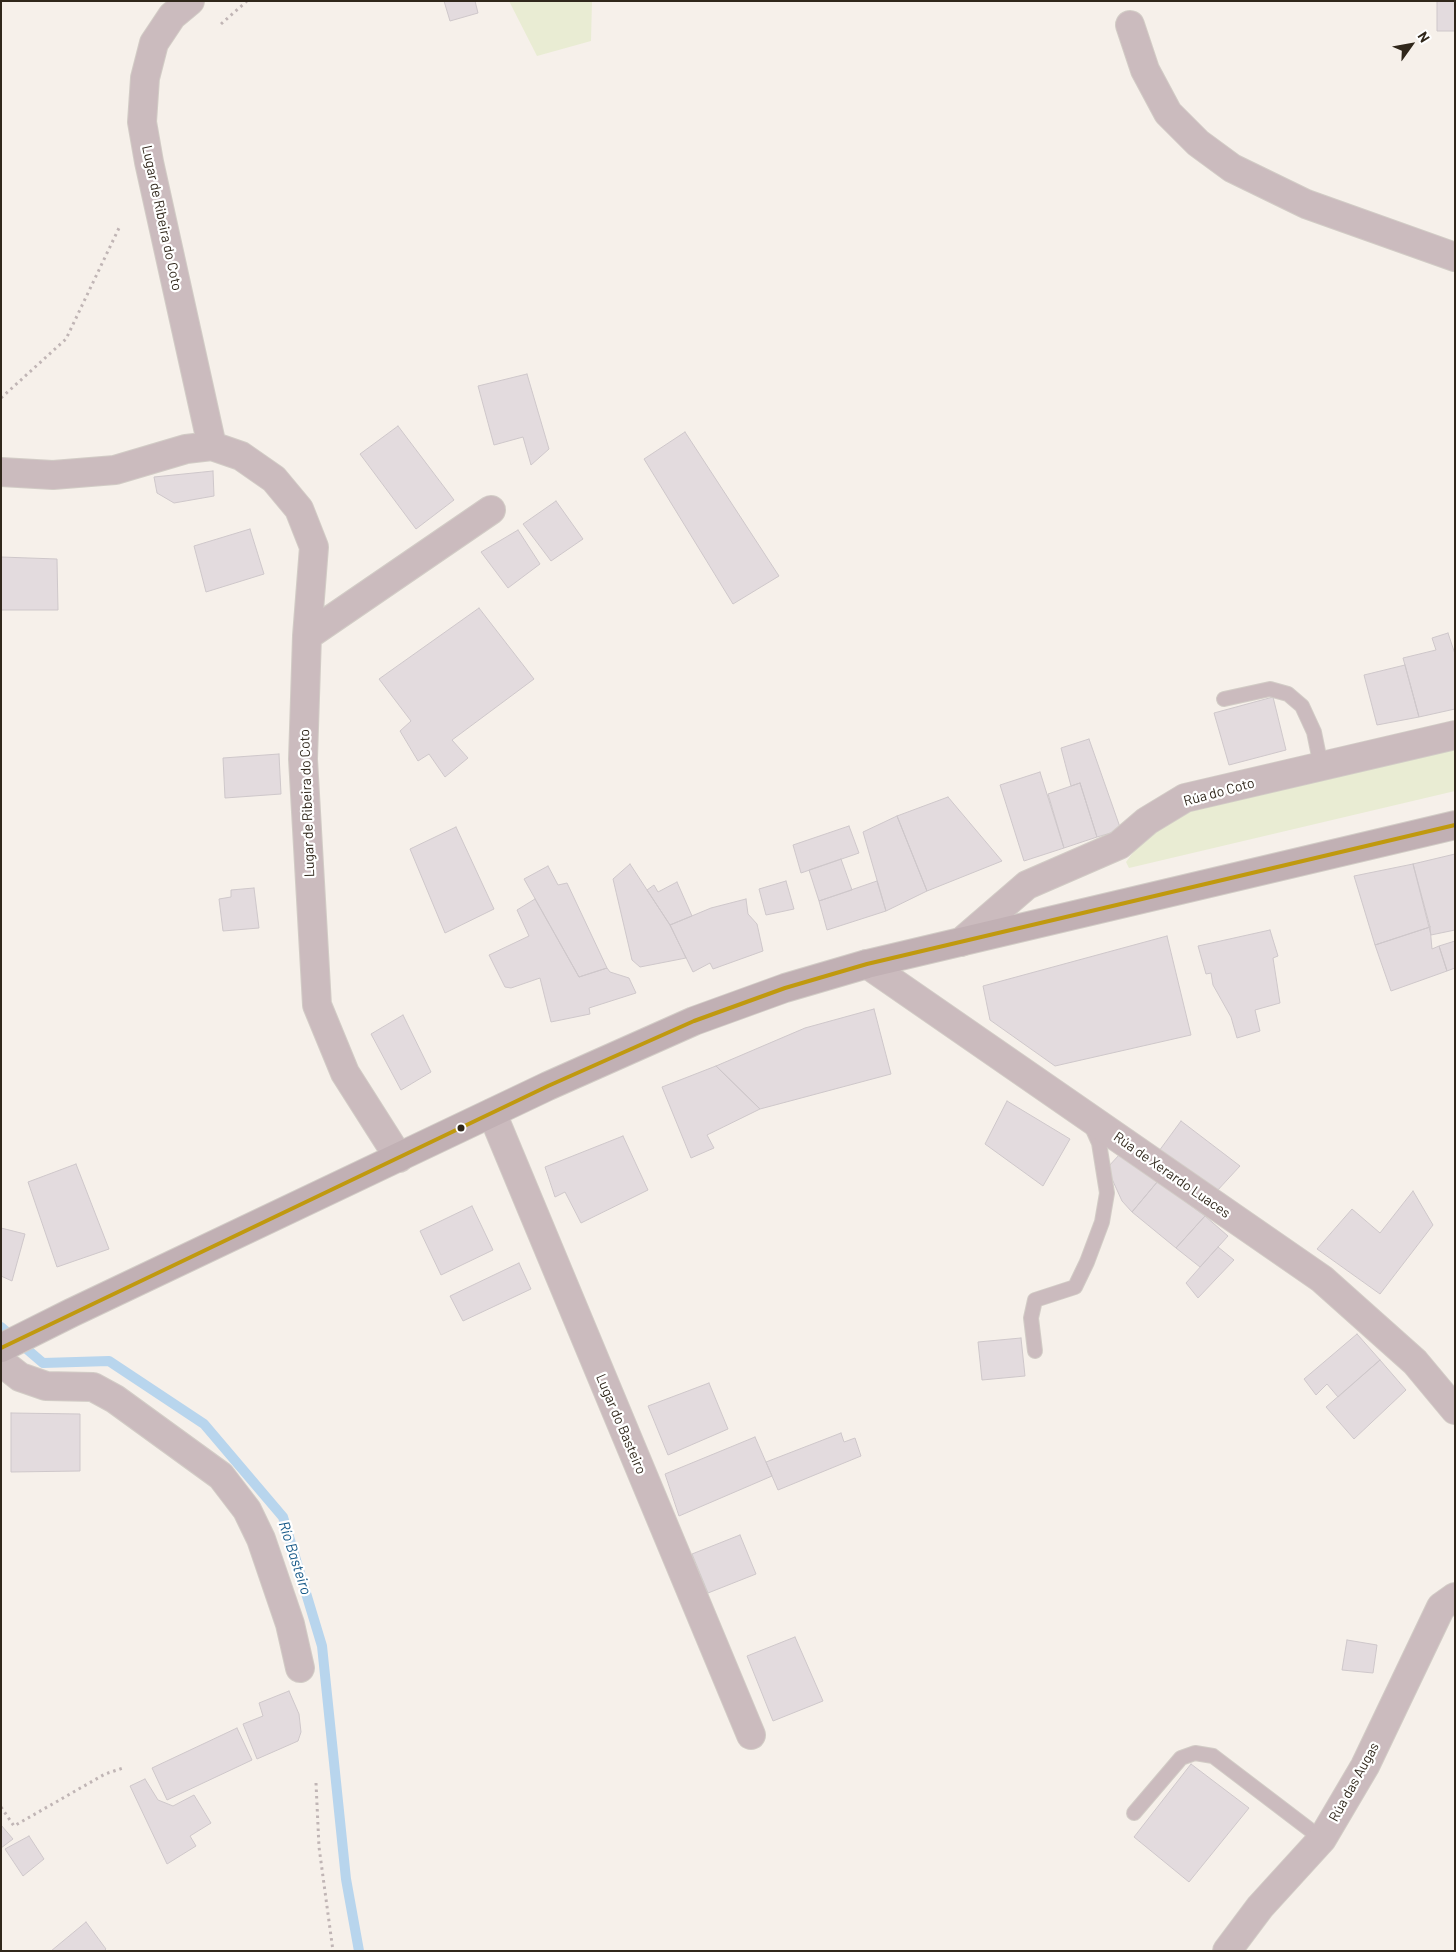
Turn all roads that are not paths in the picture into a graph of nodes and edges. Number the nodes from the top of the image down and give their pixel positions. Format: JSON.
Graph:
{"nodes":[{"id":1,"x":190,"y":1,"type":"edge"},
{"id":2,"x":1130,"y":25,"type":"dead end"},
{"id":3,"x":1455,"y":257,"type":"edge"},
{"id":4,"x":212,"y":446,"type":"junction"},
{"id":5,"x":1,"y":472,"type":"edge"},
{"id":6,"x":492,"y":510,"type":"dead end"},
{"id":7,"x":307,"y":636,"type":"junction"},
{"id":8,"x":1224,"y":699,"type":"dead end"},
{"id":9,"x":1455,"y":735,"type":"edge"},
{"id":10,"x":1321,"y":766,"type":"junction"},
{"id":11,"x":1455,"y":825,"type":"edge"},
{"id":12,"x":961,"y":942,"type":"junction"},
{"id":13,"x":867,"y":964,"type":"junction"},
{"id":14,"x":492,"y":1113,"type":"junction"},
{"id":15,"x":1088,"y":1117,"type":"junction"},
{"id":16,"x":399,"y":1158,"type":"junction"},
{"id":17,"x":1035,"y":1351,"type":"dead end"},
{"id":18,"x":2,"y":1353,"type":"edge"},
{"id":19,"x":1455,"y":1410,"type":"edge"},
{"id":20,"x":1455,"y":1597,"type":"edge"},
{"id":21,"x":300,"y":1668,"type":"dead end"},
{"id":22,"x":751,"y":1734,"type":"dead end"},
{"id":23,"x":1134,"y":1813,"type":"dead end"},
{"id":24,"x":1322,"y":1840,"type":"junction"},
{"id":25,"x":1227,"y":1951,"type":"edge"}],
"edges":[{"from":1,"to":4,"type":"street","name":"Lugar de Ribeira do Coto"},
{"from":2,"to":3,"type":"street"},
{"from":4,"to":5,"type":"street","name":"Lugar de Ribeira do Coto"},
{"from":4,"to":7,"type":"street","name":"Lugar de Ribeira do Coto"},
{"from":6,"to":7,"type":"street"},
{"from":7,"to":16,"type":"street","name":"Lugar de Ribeira do Coto"},
{"from":8,"to":10,"type":"lane"},
{"from":9,"to":10,"type":"street","name":"Rúa do Coto"},
{"from":10,"to":12,"type":"street","name":"Rúa do Coto"},
{"from":11,"to":12,"type":"main road","name":"Rúa do Coto"},
{"from":12,"to":13,"type":"main road","name":"Rúa do Coto"},
{"from":13,"to":14,"type":"main road","name":"Rúa do Coto"},
{"from":13,"to":15,"type":"street","name":"Rúa de Xerardo Luaces"},
{"from":14,"to":16,"type":"main road","name":"Rúa do Coto"},
{"from":14,"to":22,"type":"street","name":"Lugar do Basteiro"},
{"from":15,"to":17,"type":"lane"},
{"from":15,"to":19,"type":"street","name":"Rúa de Xerardo Luaces"},
{"from":16,"to":18,"type":"main road","name":"Rúa do Coto"},
{"from":18,"to":21,"type":"street"},
{"from":20,"to":24,"type":"street","name":"Rúa das Augas"},
{"from":23,"to":24,"type":"lane"},
{"from":24,"to":25,"type":"street","name":"Rúa das Augas"}]}
